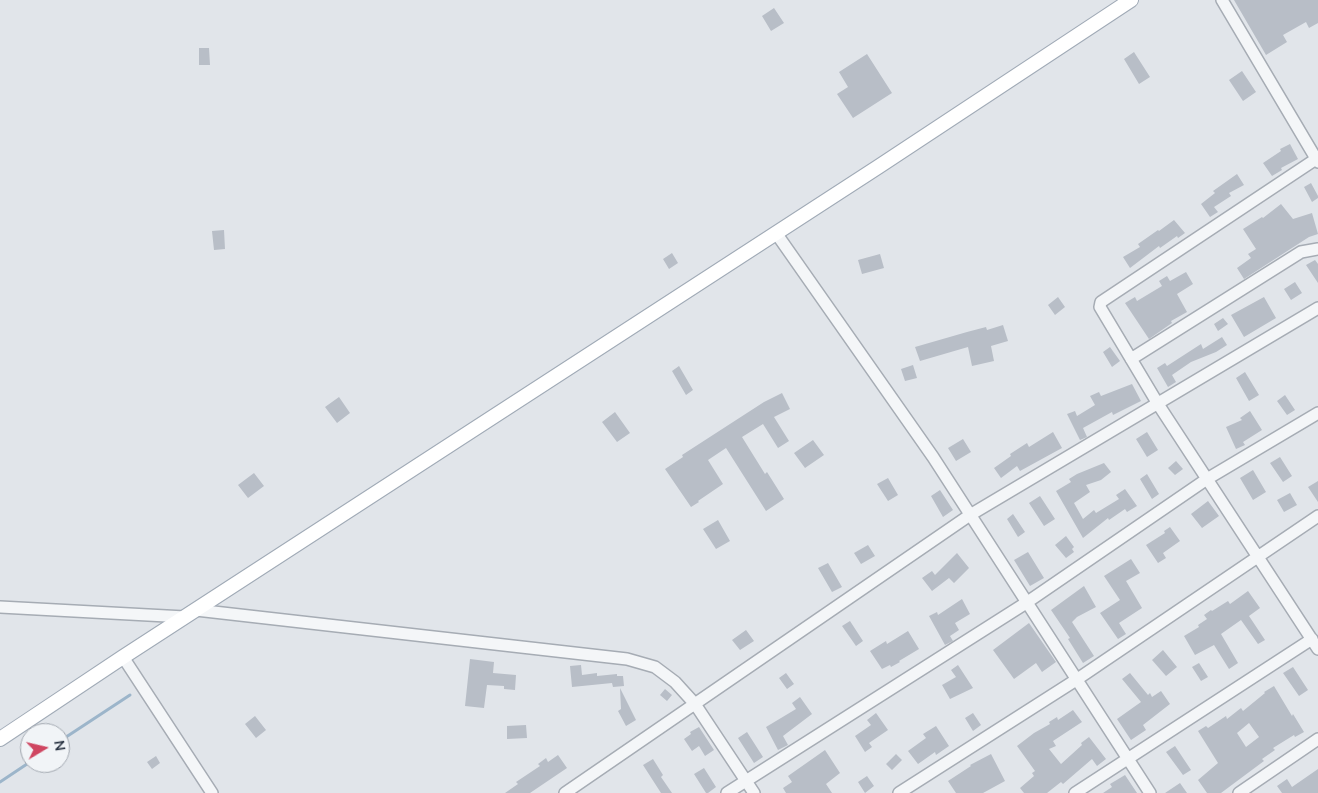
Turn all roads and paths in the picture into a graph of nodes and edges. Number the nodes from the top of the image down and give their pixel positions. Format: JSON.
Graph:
{"nodes":[{"id":1,"x":1131,"y":0,"type":"edge"},
{"id":2,"x":1222,"y":0,"type":"edge"},
{"id":3,"x":1317,"y":161,"type":"edge"},
{"id":4,"x":776,"y":233,"type":"junction"},
{"id":5,"x":1318,"y":249,"type":"edge"},
{"id":6,"x":1318,"y":308,"type":"edge"},
{"id":7,"x":1131,"y":359,"type":"junction"},
{"id":8,"x":1158,"y":404,"type":"junction"},
{"id":9,"x":1318,"y":413,"type":"edge"},
{"id":10,"x":1207,"y":479,"type":"junction"},
{"id":11,"x":970,"y":515,"type":"junction"},
{"id":12,"x":1318,"y":516,"type":"edge"},
{"id":13,"x":1259,"y":557,"type":"junction"},
{"id":14,"x":1026,"y":603,"type":"junction"},
{"id":15,"x":0,"y":607,"type":"edge"},
{"id":16,"x":190,"y":613,"type":"junction"},
{"id":17,"x":1315,"y":644,"type":"edge"},
{"id":18,"x":123,"y":657,"type":"junction"},
{"id":19,"x":1076,"y":680,"type":"junction"},
{"id":20,"x":695,"y":704,"type":"junction"},
{"id":21,"x":0,"y":739,"type":"edge"},
{"id":22,"x":1318,"y":739,"type":"edge"},
{"id":23,"x":1128,"y":759,"type":"junction"},
{"id":24,"x":746,"y":781,"type":"junction"},
{"id":25,"x":212,"y":793,"type":"edge"},
{"id":26,"x":565,"y":793,"type":"edge"},
{"id":27,"x":728,"y":793,"type":"edge"},
{"id":28,"x":754,"y":793,"type":"edge"},
{"id":29,"x":899,"y":793,"type":"edge"},
{"id":30,"x":1075,"y":793,"type":"edge"},
{"id":31,"x":1150,"y":793,"type":"edge"},
{"id":32,"x":1239,"y":793,"type":"edge"}],
"edges":[{"from":1,"to":4,"type":"main road"},
{"from":2,"to":3,"type":"street"},
{"from":3,"to":7,"type":"street"},
{"from":4,"to":11,"type":"street"},
{"from":4,"to":16,"type":"main road"},
{"from":5,"to":7,"type":"street"},
{"from":6,"to":8,"type":"street"},
{"from":7,"to":8,"type":"street"},
{"from":8,"to":10,"type":"street"},
{"from":8,"to":11,"type":"street"},
{"from":9,"to":10,"type":"street"},
{"from":10,"to":13,"type":"street"},
{"from":10,"to":14,"type":"street"},
{"from":11,"to":14,"type":"street"},
{"from":11,"to":20,"type":"street"},
{"from":12,"to":13,"type":"street"},
{"from":13,"to":17,"type":"street"},
{"from":13,"to":19,"type":"street"},
{"from":14,"to":19,"type":"street"},
{"from":14,"to":24,"type":"street"},
{"from":15,"to":16,"type":"street"},
{"from":16,"to":18,"type":"main road"},
{"from":16,"to":20,"type":"street"},
{"from":17,"to":23,"type":"street"},
{"from":18,"to":21,"type":"main road"},
{"from":18,"to":25,"type":"street"},
{"from":19,"to":23,"type":"street"},
{"from":19,"to":29,"type":"street"},
{"from":20,"to":24,"type":"street"},
{"from":20,"to":26,"type":"street"},
{"from":22,"to":32,"type":"street"},
{"from":23,"to":30,"type":"street"},
{"from":23,"to":31,"type":"street"},
{"from":24,"to":27,"type":"street"},
{"from":24,"to":28,"type":"street"}]}
